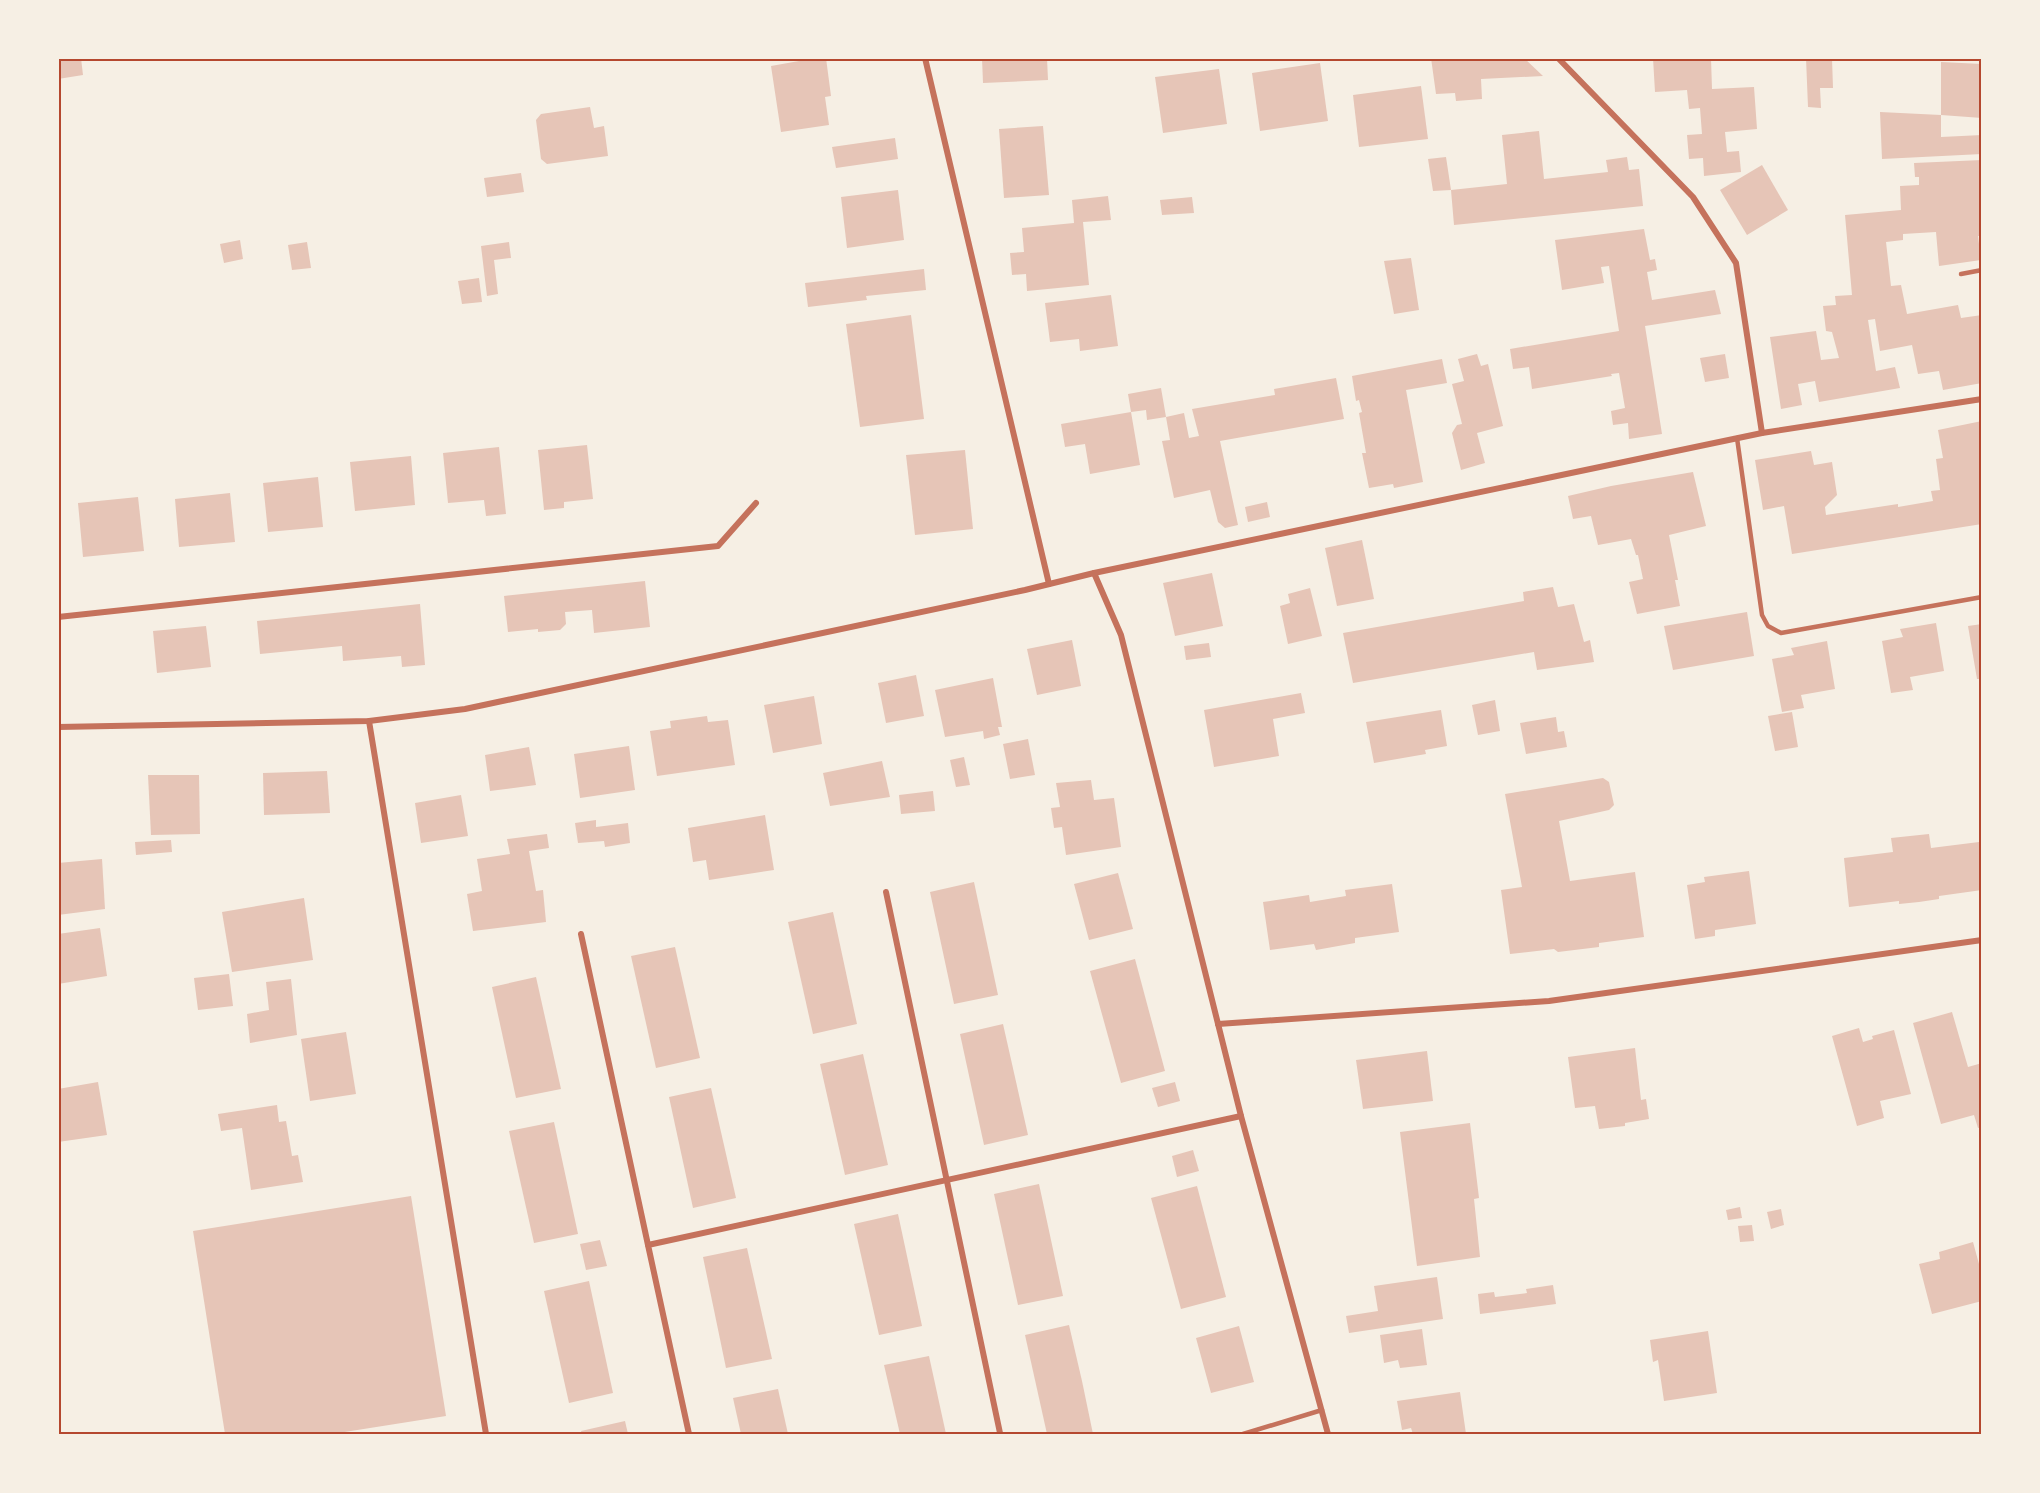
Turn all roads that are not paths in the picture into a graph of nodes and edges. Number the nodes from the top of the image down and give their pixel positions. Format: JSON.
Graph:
{"nodes":[{"id":1,"x":925,"y":58,"type":"edge"},
{"id":2,"x":1558,"y":58,"type":"edge"},
{"id":3,"x":1982,"y":270,"type":"edge"},
{"id":4,"x":1961,"y":274,"type":"dead end"},
{"id":5,"x":1982,"y":399,"type":"edge"},
{"id":6,"x":1761,"y":433,"type":"junction"},
{"id":7,"x":1737,"y":438,"type":"junction"},
{"id":8,"x":756,"y":503,"type":"dead end"},
{"id":9,"x":1094,"y":573,"type":"junction"},
{"id":10,"x":1049,"y":584,"type":"junction"},
{"id":11,"x":1982,"y":597,"type":"edge"},
{"id":12,"x":58,"y":617,"type":"edge"},
{"id":13,"x":369,"y":721,"type":"junction"},
{"id":14,"x":58,"y":727,"type":"edge"},
{"id":15,"x":886,"y":892,"type":"dead end"},
{"id":16,"x":581,"y":934,"type":"dead end"},
{"id":17,"x":1982,"y":940,"type":"edge"},
{"id":18,"x":1218,"y":1024,"type":"junction"},
{"id":19,"x":1241,"y":1116,"type":"junction"},
{"id":20,"x":946,"y":1181,"type":"junction"},
{"id":21,"x":648,"y":1245,"type":"junction"},
{"id":22,"x":1322,"y":1410,"type":"junction"},
{"id":23,"x":999,"y":1433,"type":"edge"},
{"id":24,"x":486,"y":1434,"type":"edge"},
{"id":25,"x":689,"y":1434,"type":"edge"},
{"id":26,"x":1243,"y":1434,"type":"edge"},
{"id":27,"x":1328,"y":1434,"type":"edge"}],
"edges":[{"from":1,"to":10,"type":"street"},
{"from":2,"to":6,"type":"street"},
{"from":3,"to":4,"type":"lane"},
{"from":5,"to":6,"type":"street"},
{"from":6,"to":7,"type":"street"},
{"from":7,"to":9,"type":"street"},
{"from":7,"to":11,"type":"lane"},
{"from":8,"to":12,"type":"street"},
{"from":9,"to":10,"type":"street"},
{"from":9,"to":18,"type":"street"},
{"from":10,"to":13,"type":"street"},
{"from":13,"to":14,"type":"street"},
{"from":13,"to":24,"type":"street"},
{"from":15,"to":20,"type":"street"},
{"from":16,"to":21,"type":"street"},
{"from":17,"to":18,"type":"street"},
{"from":18,"to":19,"type":"street"},
{"from":19,"to":20,"type":"street"},
{"from":19,"to":22,"type":"street"},
{"from":20,"to":21,"type":"street"},
{"from":20,"to":23,"type":"street"},
{"from":21,"to":25,"type":"street"},
{"from":22,"to":26,"type":"lane"},
{"from":22,"to":27,"type":"street"}]}
